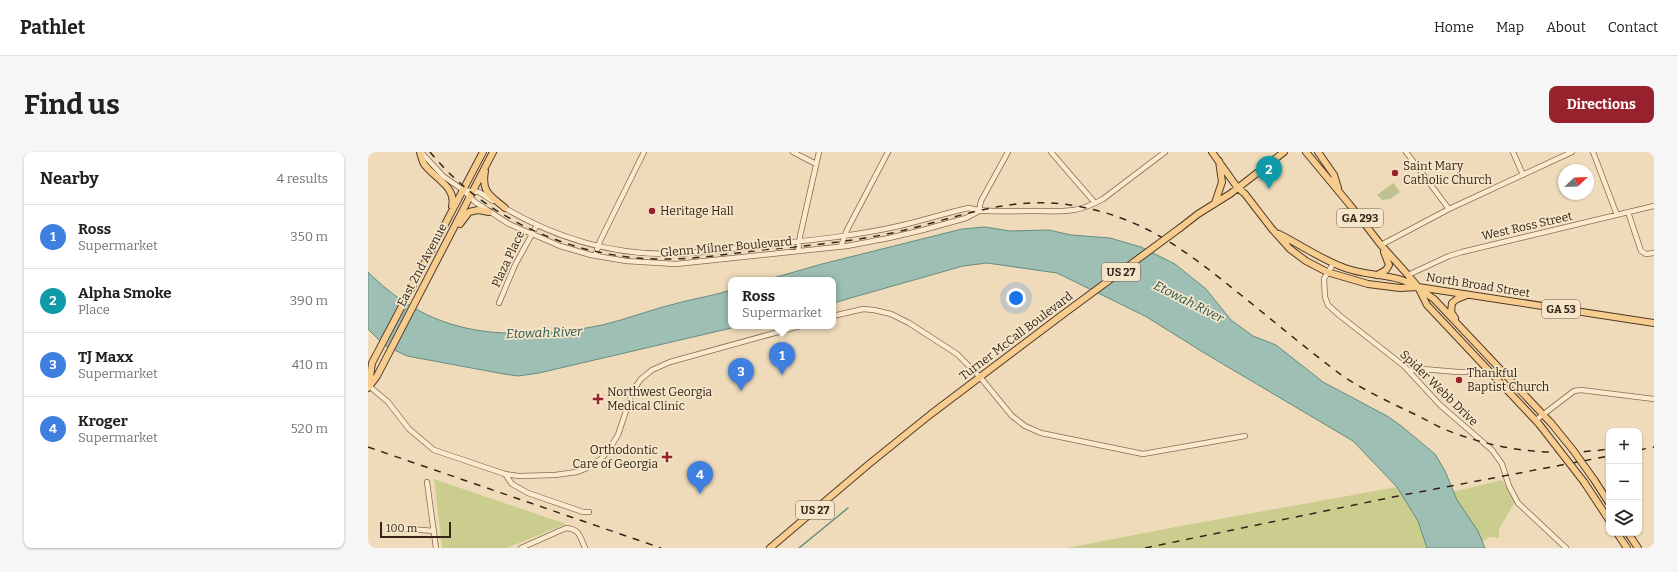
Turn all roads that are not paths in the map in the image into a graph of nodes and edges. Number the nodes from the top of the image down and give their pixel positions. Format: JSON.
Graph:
{"nodes":[{"id":1,"x":420,"y":152,"type":"edge"},
{"id":2,"x":483,"y":152,"type":"edge"},
{"id":3,"x":493,"y":152,"type":"edge"},
{"id":4,"x":644,"y":152,"type":"edge"},
{"id":5,"x":793,"y":152,"type":"edge"},
{"id":6,"x":819,"y":152,"type":"edge"},
{"id":7,"x":888,"y":152,"type":"edge"},
{"id":8,"x":1006,"y":152,"type":"edge"},
{"id":9,"x":1051,"y":152,"type":"edge"},
{"id":10,"x":1165,"y":152,"type":"edge"},
{"id":11,"x":1212,"y":152,"type":"edge"},
{"id":12,"x":1284,"y":152,"type":"edge"},
{"id":13,"x":1306,"y":152,"type":"edge"},
{"id":14,"x":1318,"y":152,"type":"edge"},
{"id":15,"x":1406,"y":152,"type":"edge"},
{"id":16,"x":1513,"y":152,"type":"edge"},
{"id":17,"x":1572,"y":152,"type":"edge"},
{"id":18,"x":1593,"y":152,"type":"edge"},
{"id":19,"x":1219,"y":161,"type":"junction"},
{"id":20,"x":816,"y":164,"type":"junction"},
{"id":21,"x":486,"y":166,"type":"junction"},
{"id":22,"x":1523,"y":175,"type":"junction"},
{"id":23,"x":1237,"y":187,"type":"junction"},
{"id":24,"x":463,"y":190,"type":"junction"},
{"id":25,"x":1339,"y":192,"type":"junction"},
{"id":26,"x":471,"y":194,"type":"junction"},
{"id":27,"x":1095,"y":203,"type":"junction"},
{"id":28,"x":1215,"y":203,"type":"junction"},
{"id":29,"x":1654,"y":206,"type":"edge"},
{"id":30,"x":505,"y":208,"type":"junction"},
{"id":31,"x":1448,"y":209,"type":"junction"},
{"id":32,"x":979,"y":211,"type":"junction"},
{"id":33,"x":451,"y":212,"type":"junction"},
{"id":34,"x":489,"y":212,"type":"junction"},
{"id":35,"x":1628,"y":212,"type":"junction"},
{"id":36,"x":1618,"y":215,"type":"junction"},
{"id":37,"x":536,"y":224,"type":"junction"},
{"id":38,"x":1278,"y":234,"type":"junction"},
{"id":39,"x":450,"y":235,"type":"junction"},
{"id":40,"x":531,"y":235,"type":"junction"},
{"id":41,"x":844,"y":236,"type":"junction"},
{"id":42,"x":799,"y":241,"type":"junction"},
{"id":43,"x":1381,"y":245,"type":"junction"},
{"id":44,"x":598,"y":246,"type":"junction"},
{"id":45,"x":841,"y":246,"type":"junction"},
{"id":46,"x":798,"y":251,"type":"junction"},
{"id":47,"x":1654,"y":253,"type":"edge"},
{"id":48,"x":595,"y":256,"type":"junction"},
{"id":49,"x":1333,"y":264,"type":"junction"},
{"id":50,"x":1327,"y":272,"type":"junction"},
{"id":51,"x":1376,"y":275,"type":"junction"},
{"id":52,"x":1408,"y":275,"type":"junction"},
{"id":53,"x":1418,"y":287,"type":"junction"},
{"id":54,"x":1467,"y":295,"type":"junction"},
{"id":55,"x":499,"y":303,"type":"dead end"},
{"id":56,"x":836,"y":315,"type":"edge"},
{"id":57,"x":1654,"y":323,"type":"edge"},
{"id":58,"x":789,"y":329,"type":"edge"},
{"id":59,"x":1490,"y":360,"type":"junction"},
{"id":60,"x":1409,"y":371,"type":"junction"},
{"id":61,"x":1466,"y":372,"type":"dead end"},
{"id":62,"x":980,"y":377,"type":"junction"},
{"id":63,"x":368,"y":387,"type":"edge"},
{"id":64,"x":1654,"y":399,"type":"edge"},
{"id":65,"x":1543,"y":415,"type":"junction"},
{"id":66,"x":1538,"y":422,"type":"junction"},
{"id":67,"x":1245,"y":436,"type":"dead end"},
{"id":68,"x":505,"y":474,"type":"junction"},
{"id":69,"x":427,"y":482,"type":"dead end"},
{"id":70,"x":1607,"y":500,"type":"edge"},
{"id":71,"x":589,"y":512,"type":"dead end"},
{"id":72,"x":1606,"y":515,"type":"edge"},
{"id":73,"x":397,"y":528,"type":"dead end"},
{"id":74,"x":434,"y":531,"type":"junction"},
{"id":75,"x":1619,"y":536,"type":"edge"},
{"id":76,"x":1630,"y":536,"type":"edge"},
{"id":77,"x":436,"y":548,"type":"edge"},
{"id":78,"x":521,"y":548,"type":"edge"},
{"id":79,"x":585,"y":548,"type":"edge"},
{"id":80,"x":770,"y":548,"type":"edge"},
{"id":81,"x":1566,"y":548,"type":"edge"},
{"id":82,"x":1627,"y":548,"type":"edge"},
{"id":83,"x":1638,"y":548,"type":"edge"}],
"edges":[{"from":1,"to":24,"type":"street","name":"Glenn Milner Boulevard"},
{"from":1,"to":33,"type":"main road"},
{"from":2,"to":24,"type":"main road","name":"East 2nd Avenue"},
{"from":3,"to":21,"type":"main road","name":"East 2nd Avenue"},
{"from":4,"to":44,"type":"street"},
{"from":5,"to":20,"type":"street"},
{"from":6,"to":20,"type":"street"},
{"from":7,"to":41,"type":"street"},
{"from":8,"to":32,"type":"street"},
{"from":9,"to":27,"type":"street"},
{"from":10,"to":27,"type":"street","name":"Glenn Milner Boulevard"},
{"from":11,"to":19,"type":"main road"},
{"from":12,"to":23,"type":"main road","name":"Turner McCall Boulevard","number":"US 27"},
{"from":13,"to":25,"type":"main road","number":"GA 293"},
{"from":14,"to":25,"type":"main road"},
{"from":15,"to":31,"type":"street"},
{"from":16,"to":22,"type":"street"},
{"from":17,"to":22,"type":"street"},
{"from":18,"to":36,"type":"street"},
{"from":19,"to":23,"type":"main road"},
{"from":19,"to":28,"type":"main road"},
{"from":20,"to":42,"type":"street"},
{"from":21,"to":26,"type":"main road","name":"East 2nd Avenue"},
{"from":21,"to":30,"type":"main road"},
{"from":22,"to":31,"type":"street"},
{"from":23,"to":28,"type":"main road","name":"Turner McCall Boulevard","number":"US 27"},
{"from":23,"to":38,"type":"main road","number":"GA 53"},
{"from":24,"to":26,"type":"street","name":"Glenn Milner Boulevard"},
{"from":24,"to":33,"type":"main road","name":"East 2nd Avenue"},
{"from":25,"to":43,"type":"main road","number":"GA 293"},
{"from":26,"to":30,"type":"street","name":"Glenn Milner Boulevard"},
{"from":26,"to":34,"type":"street","name":"Glenn Milner Boulevard"},
{"from":26,"to":39,"type":"main road","name":"East 2nd Avenue"},
{"from":27,"to":32,"type":"street","name":"Glenn Milner Boulevard"},
{"from":28,"to":62,"type":"main road","name":"Turner McCall Boulevard","number":"US 27","bridge":true},
{"from":29,"to":35,"type":"street","name":"West Ross Street"},
{"from":30,"to":37,"type":"street","name":"Glenn Milner Boulevard"},
{"from":31,"to":43,"type":"street"},
{"from":32,"to":41,"type":"street","name":"Glenn Milner Boulevard"},
{"from":32,"to":45,"type":"street","name":"Glenn Milner Boulevard"},
{"from":33,"to":63,"type":"main road","name":"East 2nd Avenue"},
{"from":34,"to":39,"type":"main road"},
{"from":34,"to":40,"type":"street","name":"Glenn Milner Boulevard"},
{"from":35,"to":36,"type":"street","name":"West Ross Street"},
{"from":35,"to":47,"type":"street"},
{"from":36,"to":52,"type":"street","name":"West Ross Street"},
{"from":37,"to":40,"type":"street","name":"Plaza Place"},
{"from":37,"to":44,"type":"street","name":"Glenn Milner Boulevard"},
{"from":38,"to":49,"type":"main road","number":"GA 53"},
{"from":38,"to":50,"type":"main road","number":"GA 53"},
{"from":39,"to":63,"type":"main road","name":"East 2nd Avenue"},
{"from":40,"to":48,"type":"street","name":"Glenn Milner Boulevard"},
{"from":40,"to":55,"type":"street","name":"Plaza Place"},
{"from":41,"to":42,"type":"street","name":"Glenn Milner Boulevard"},
{"from":41,"to":45,"type":"street"},
{"from":42,"to":44,"type":"street","name":"Glenn Milner Boulevard"},
{"from":42,"to":46,"type":"street"},
{"from":43,"to":51,"type":"main road"},
{"from":43,"to":52,"type":"main road","number":"GA 293"},
{"from":44,"to":48,"type":"street"},
{"from":45,"to":46,"type":"street","name":"Glenn Milner Boulevard"},
{"from":46,"to":48,"type":"street","name":"Glenn Milner Boulevard"},
{"from":49,"to":50,"type":"street","name":"Spider Webb Drive"},
{"from":49,"to":51,"type":"main road","number":"GA 53"},
{"from":50,"to":53,"type":"main road","number":"GA 53"},
{"from":50,"to":60,"type":"street","name":"Spider Webb Drive"},
{"from":51,"to":53,"type":"main road","number":"GA 53"},
{"from":52,"to":53,"type":"main road","number":"GA 293"},
{"from":53,"to":54,"type":"main road","name":"North Broad Street","number":"GA 53"},
{"from":53,"to":59,"type":"main road","number":"GA 293"},
{"from":53,"to":66,"type":"main road","number":"GA 293"},
{"from":54,"to":57,"type":"main road","name":"North Broad Street","number":"GA 53"},
{"from":54,"to":59,"type":"main road"},
{"from":56,"to":62,"type":"street"},
{"from":58,"to":68,"type":"street"},
{"from":59,"to":65,"type":"main road","number":"GA 293"},
{"from":60,"to":61,"type":"street"},
{"from":60,"to":81,"type":"street","name":"Spider Webb Drive"},
{"from":62,"to":67,"type":"street"},
{"from":62,"to":80,"type":"main road","name":"Turner McCall Boulevard","number":"US 27"},
{"from":63,"to":68,"type":"street"},
{"from":64,"to":65,"type":"street"},
{"from":65,"to":66,"type":"street"},
{"from":65,"to":70,"type":"main road","number":"GA 293","bridge":true},
{"from":66,"to":72,"type":"main road","number":"GA 293","bridge":true},
{"from":68,"to":71,"type":"street"},
{"from":69,"to":74,"type":"street"},
{"from":73,"to":74,"type":"street"},
{"from":74,"to":77,"type":"street"},
{"from":75,"to":82,"type":"main road"},
{"from":76,"to":83,"type":"main road"},
{"from":78,"to":79,"type":"street"}]}
